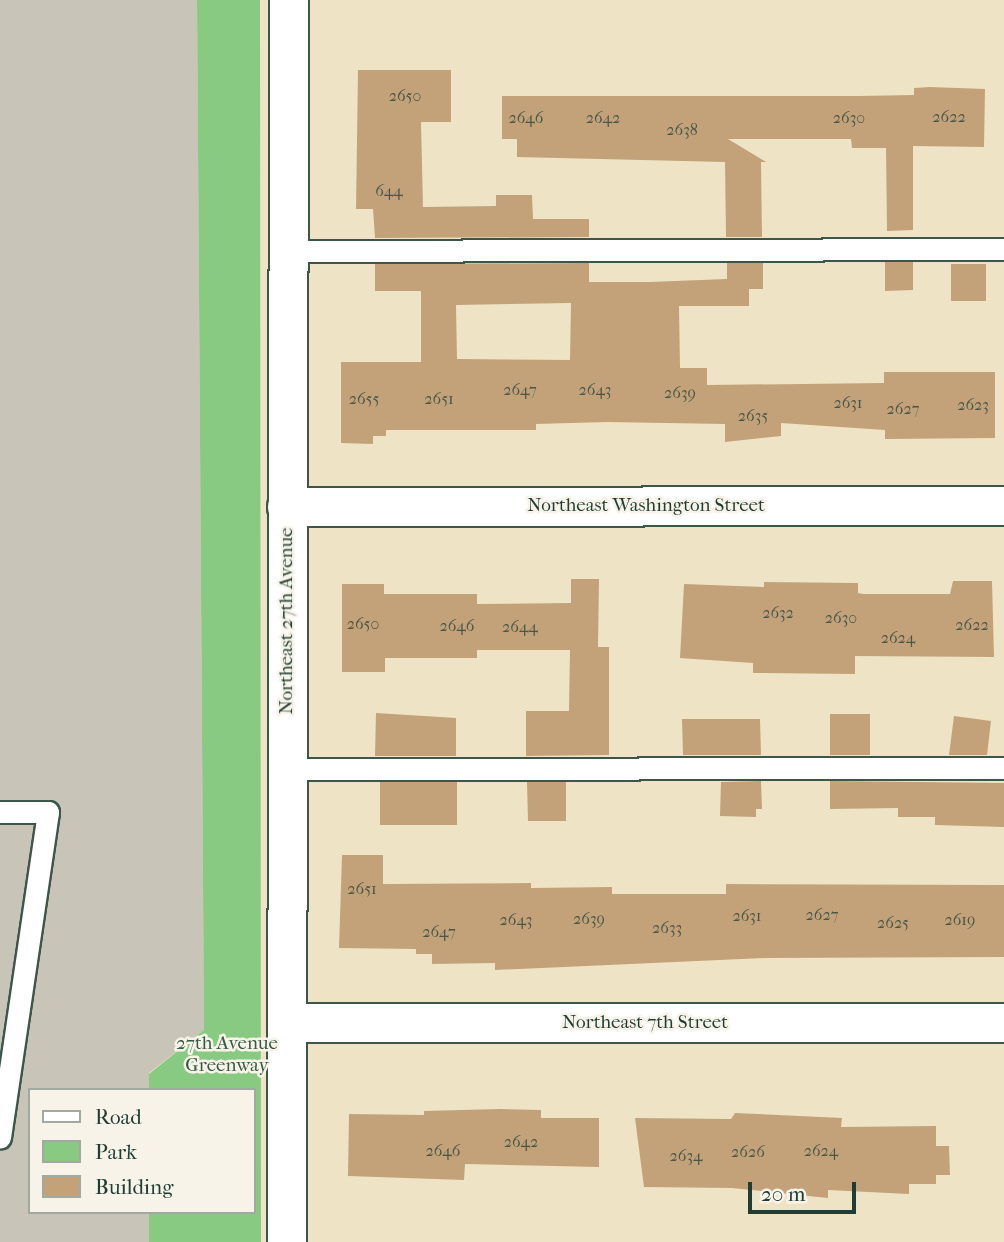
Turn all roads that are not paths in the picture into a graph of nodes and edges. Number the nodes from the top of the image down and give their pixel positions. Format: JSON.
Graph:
{"nodes":[{"id":1,"x":289,"y":0,"type":"edge"},
{"id":2,"x":1004,"y":250,"type":"edge"},
{"id":3,"x":288,"y":251,"type":"junction"},
{"id":4,"x":1004,"y":506,"type":"edge"},
{"id":5,"x":287,"y":507,"type":"junction"},
{"id":6,"x":1004,"y":768,"type":"edge"},
{"id":7,"x":286,"y":769,"type":"junction"},
{"id":8,"x":0,"y":811,"type":"edge"},
{"id":9,"x":287,"y":1023,"type":"junction"},
{"id":10,"x":1004,"y":1023,"type":"edge"},
{"id":11,"x":0,"y":1137,"type":"edge"},
{"id":12,"x":287,"y":1242,"type":"edge"}],
"edges":[{"from":1,"to":3,"type":"street","name":"Northeast 27th Avenue"},
{"from":2,"to":3,"type":"lane"},
{"from":3,"to":5,"type":"street","name":"Northeast 27th Avenue"},
{"from":4,"to":5,"type":"street","name":"Northeast Washington Street"},
{"from":5,"to":7,"type":"street","name":"Northeast 27th Avenue"},
{"from":6,"to":7,"type":"lane"},
{"from":7,"to":9,"type":"street","name":"Northeast 27th Avenue"},
{"from":8,"to":11,"type":"lane"},
{"from":9,"to":10,"type":"street","name":"Northeast 7th Street"},
{"from":9,"to":12,"type":"street","name":"Northeast 27th Avenue"}]}
